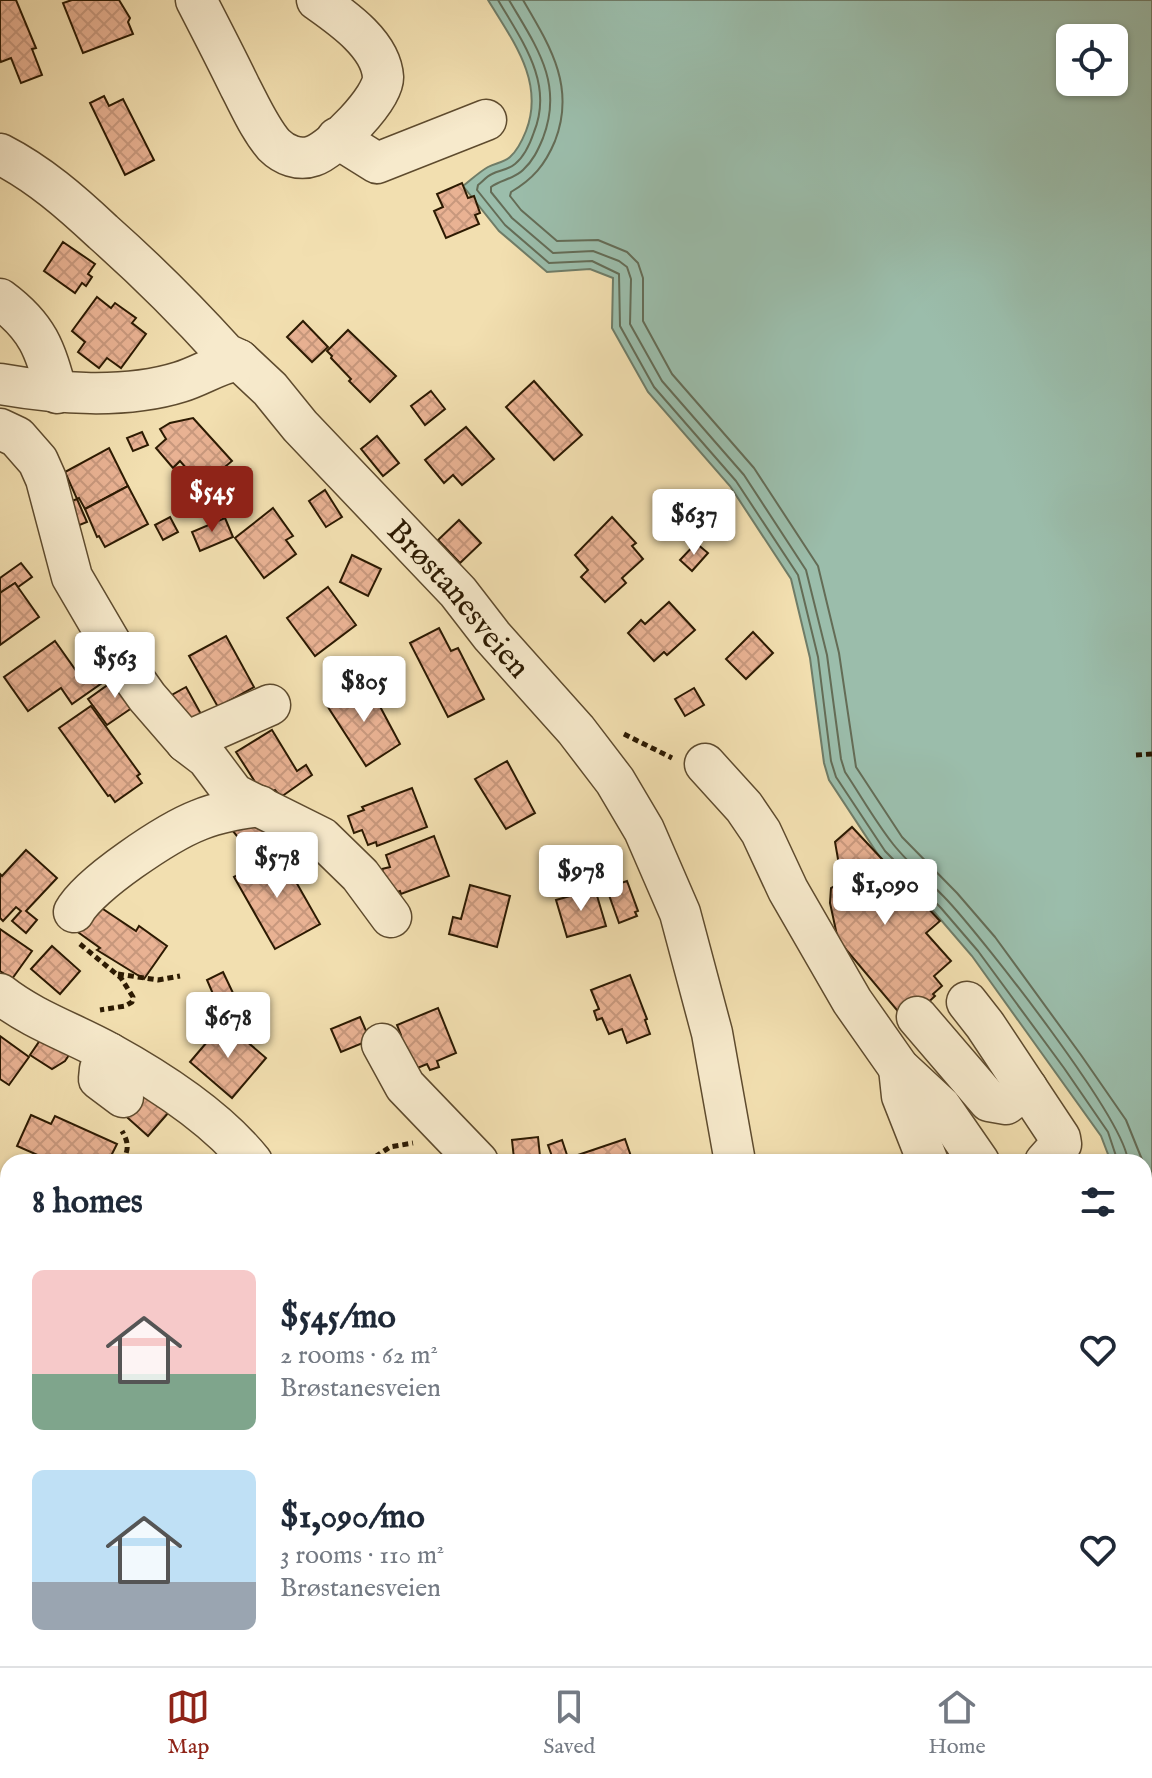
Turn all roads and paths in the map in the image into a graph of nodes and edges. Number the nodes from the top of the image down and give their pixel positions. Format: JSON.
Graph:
{"nodes":[{"id":1,"x":196,"y":0,"type":"edge"},
{"id":2,"x":317,"y":0,"type":"edge"},
{"id":3,"x":486,"y":120,"type":"dead end"},
{"id":4,"x":337,"y":138,"type":"junction"},
{"id":5,"x":0,"y":154,"type":"edge"},
{"id":6,"x":0,"y":299,"type":"edge"},
{"id":7,"x":239,"y":360,"type":"junction"},
{"id":8,"x":0,"y":384,"type":"edge"},
{"id":9,"x":57,"y":393,"type":"junction"},
{"id":10,"x":0,"y":429,"type":"edge"},
{"id":11,"x":270,"y":705,"type":"dead end"},
{"id":12,"x":186,"y":742,"type":"junction"},
{"id":13,"x":1152,"y":754,"type":"edge"},
{"id":14,"x":1136,"y":755,"type":"dead end"},
{"id":15,"x":705,"y":764,"type":"dead end"},
{"id":16,"x":260,"y":806,"type":"junction"},
{"id":17,"x":74,"y":912,"type":"joint"},
{"id":18,"x":391,"y":917,"type":"dead end"},
{"id":19,"x":117,"y":974,"type":"junction"},
{"id":20,"x":180,"y":976,"type":"dead end"},
{"id":21,"x":125,"y":983,"type":"dead end"},
{"id":22,"x":0,"y":994,"type":"edge"},
{"id":23,"x":967,"y":1002,"type":"dead end"},
{"id":24,"x":917,"y":1017,"type":"dead end"},
{"id":25,"x":382,"y":1044,"type":"dead end"},
{"id":26,"x":109,"y":1053,"type":"junction"},
{"id":27,"x":899,"y":1068,"type":"junction"},
{"id":28,"x":1027,"y":1088,"type":"junction"},
{"id":29,"x":123,"y":1097,"type":"dead end"},
{"id":30,"x":465,"y":1149,"type":"edge"},
{"id":31,"x":246,"y":1154,"type":"edge"},
{"id":32,"x":379,"y":1154,"type":"edge"},
{"id":33,"x":734,"y":1154,"type":"edge"},
{"id":34,"x":925,"y":1154,"type":"edge"},
{"id":35,"x":973,"y":1154,"type":"edge"},
{"id":36,"x":1052,"y":1154,"type":"edge"}],
"edges":[{"from":1,"to":4,"type":"street"},
{"from":2,"to":4,"type":"street"},
{"from":3,"to":4,"type":"street"},
{"from":5,"to":7,"type":"street","name":"Brøstanesveien"},
{"from":6,"to":9,"type":"street"},
{"from":7,"to":9,"type":"street"},
{"from":7,"to":33,"type":"street","name":"Brøstanesveien"},
{"from":8,"to":9,"type":"street"},
{"from":10,"to":12,"type":"street"},
{"from":11,"to":12,"type":"street"},
{"from":12,"to":16,"type":"street"},
{"from":13,"to":14,"type":"path"},
{"from":15,"to":27,"type":"street"},
{"from":16,"to":17,"type":"street"},
{"from":16,"to":18,"type":"street"},
{"from":17,"to":19,"type":"path"},
{"from":19,"to":20,"type":"path"},
{"from":19,"to":21,"type":"path"},
{"from":22,"to":26,"type":"street"},
{"from":23,"to":28,"type":"street"},
{"from":24,"to":28,"type":"street"},
{"from":25,"to":30,"type":"street"},
{"from":26,"to":29,"type":"street"},
{"from":26,"to":31,"type":"street"},
{"from":27,"to":34,"type":"street"},
{"from":27,"to":35,"type":"street"},
{"from":28,"to":36,"type":"street"},
{"from":30,"to":32,"type":"path"}]}
